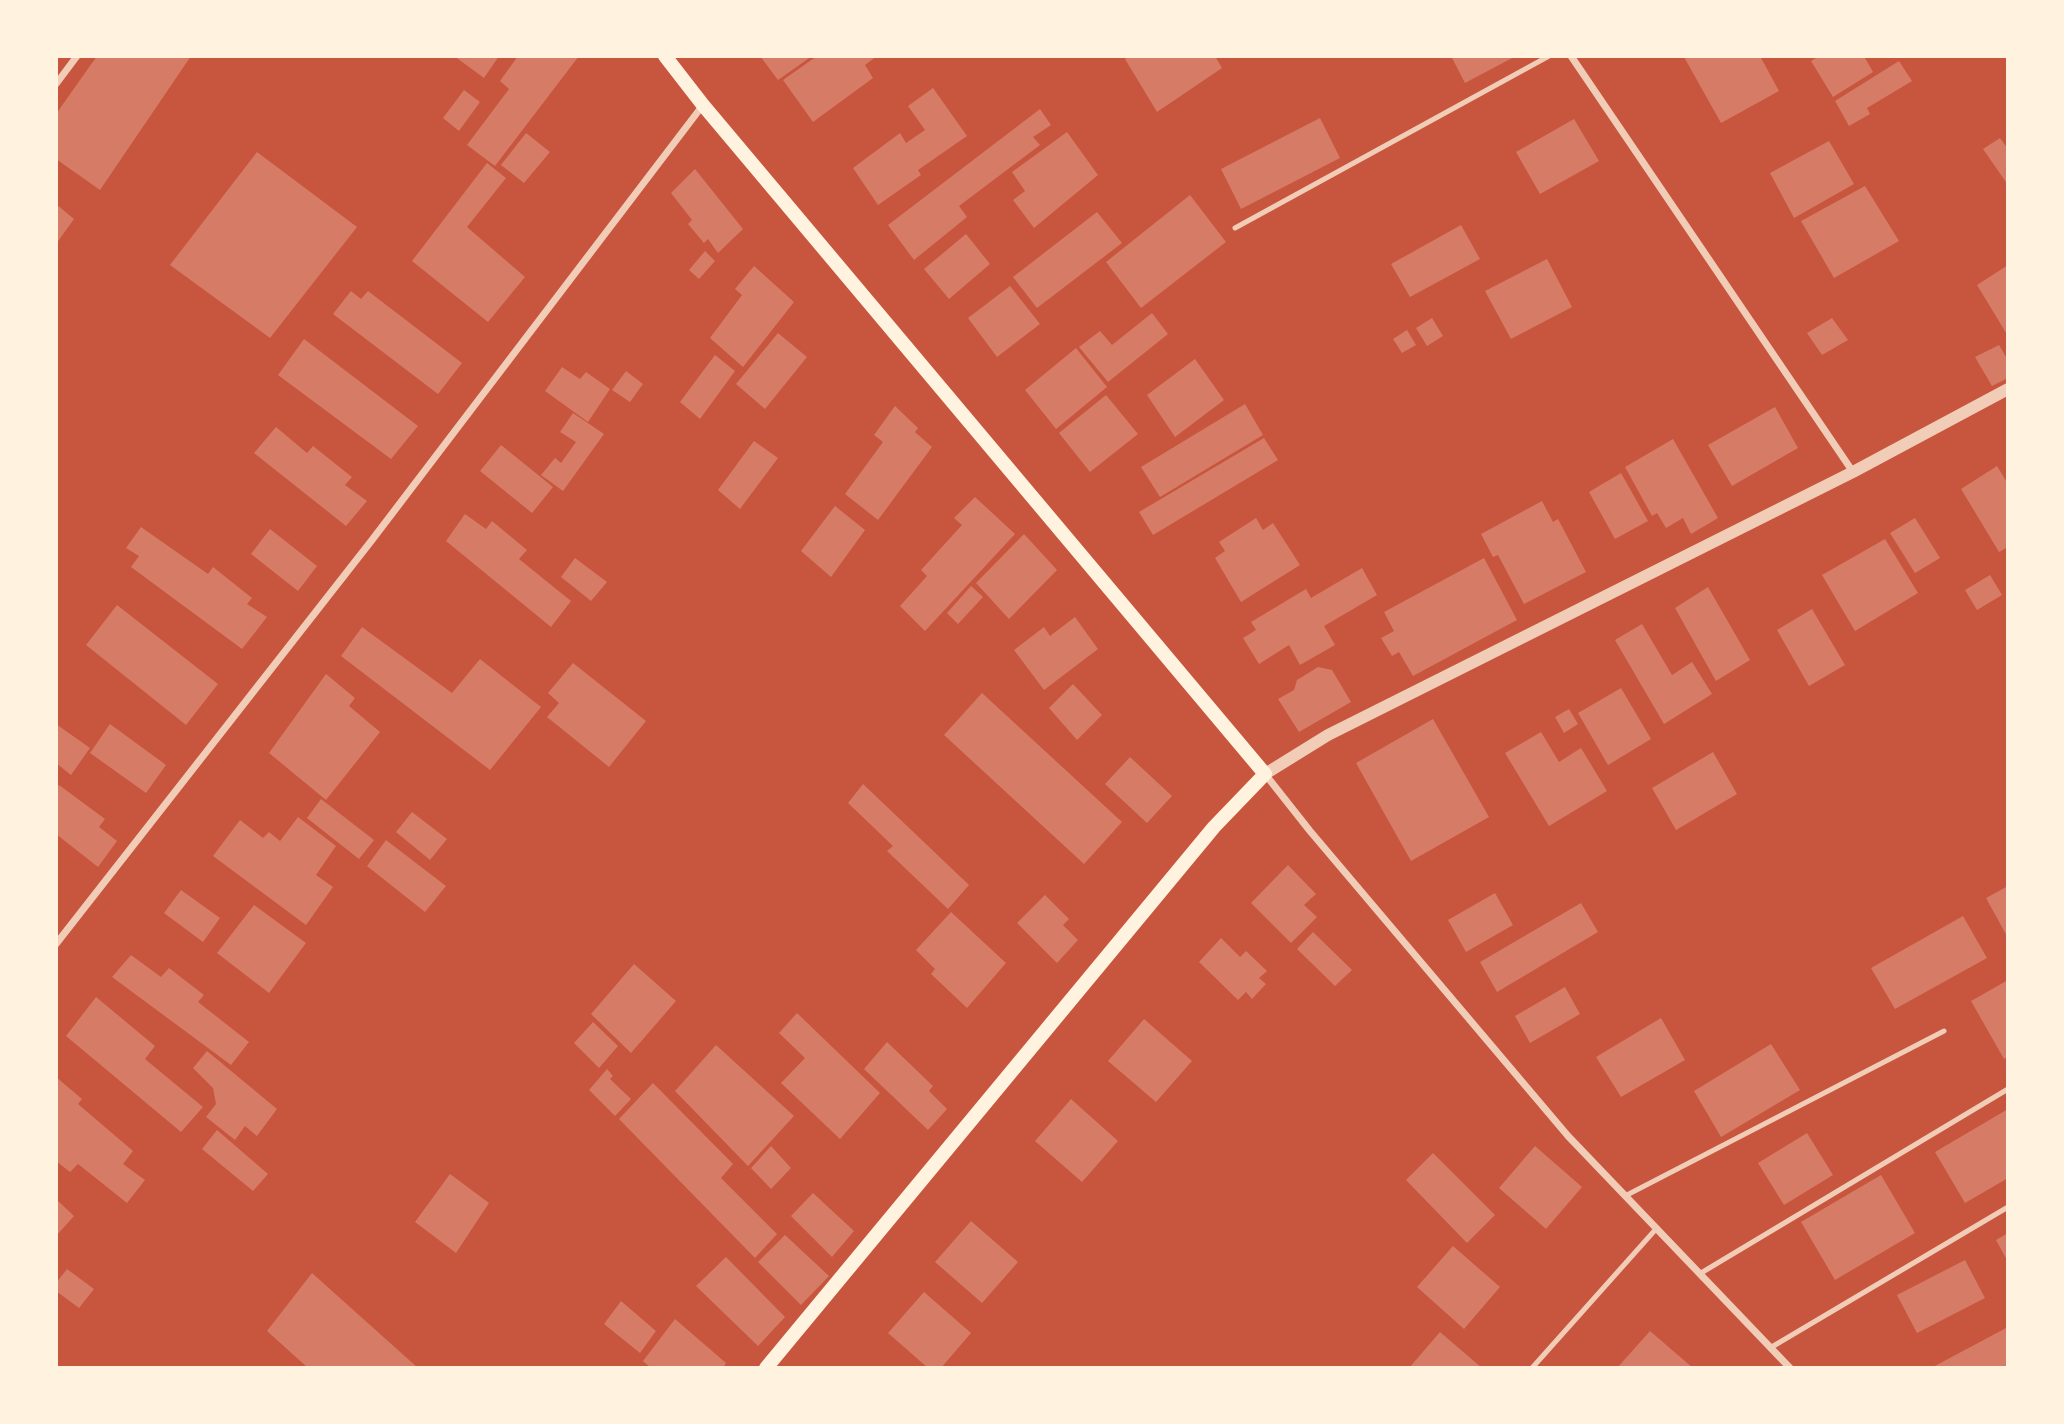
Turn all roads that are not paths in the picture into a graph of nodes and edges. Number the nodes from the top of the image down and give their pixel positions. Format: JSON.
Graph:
{"nodes":[{"id":1,"x":77,"y":56,"type":"edge"},
{"id":2,"x":665,"y":56,"type":"edge"},
{"id":3,"x":1549,"y":56,"type":"edge"},
{"id":4,"x":1571,"y":56,"type":"edge"},
{"id":5,"x":56,"y":84,"type":"edge"},
{"id":6,"x":703,"y":105,"type":"junction"},
{"id":7,"x":1236,"y":228,"type":"dead end"},
{"id":8,"x":2008,"y":389,"type":"edge"},
{"id":9,"x":1853,"y":472,"type":"junction"},
{"id":10,"x":1265,"y":774,"type":"junction"},
{"id":11,"x":56,"y":944,"type":"edge"},
{"id":12,"x":1944,"y":1031,"type":"dead end"},
{"id":13,"x":2008,"y":1089,"type":"edge"},
{"id":14,"x":1625,"y":1196,"type":"junction"},
{"id":15,"x":2008,"y":1207,"type":"edge"},
{"id":16,"x":1656,"y":1229,"type":"junction"},
{"id":17,"x":1701,"y":1273,"type":"junction"},
{"id":18,"x":1770,"y":1348,"type":"junction"},
{"id":19,"x":766,"y":1368,"type":"edge"},
{"id":20,"x":1532,"y":1368,"type":"edge"},
{"id":21,"x":1790,"y":1368,"type":"edge"}],
"edges":[{"from":1,"to":5,"type":"street"},
{"from":2,"to":6,"type":"main road"},
{"from":3,"to":7,"type":"lane"},
{"from":4,"to":9,"type":"street"},
{"from":6,"to":10,"type":"main road"},
{"from":6,"to":11,"type":"street"},
{"from":8,"to":9,"type":"street"},
{"from":9,"to":10,"type":"street"},
{"from":10,"to":14,"type":"street"},
{"from":10,"to":19,"type":"main road"},
{"from":12,"to":14,"type":"lane"},
{"from":13,"to":17,"type":"lane"},
{"from":14,"to":16,"type":"street"},
{"from":15,"to":18,"type":"lane"},
{"from":16,"to":17,"type":"street"},
{"from":16,"to":20,"type":"lane"},
{"from":17,"to":18,"type":"street"},
{"from":18,"to":21,"type":"street"}]}
